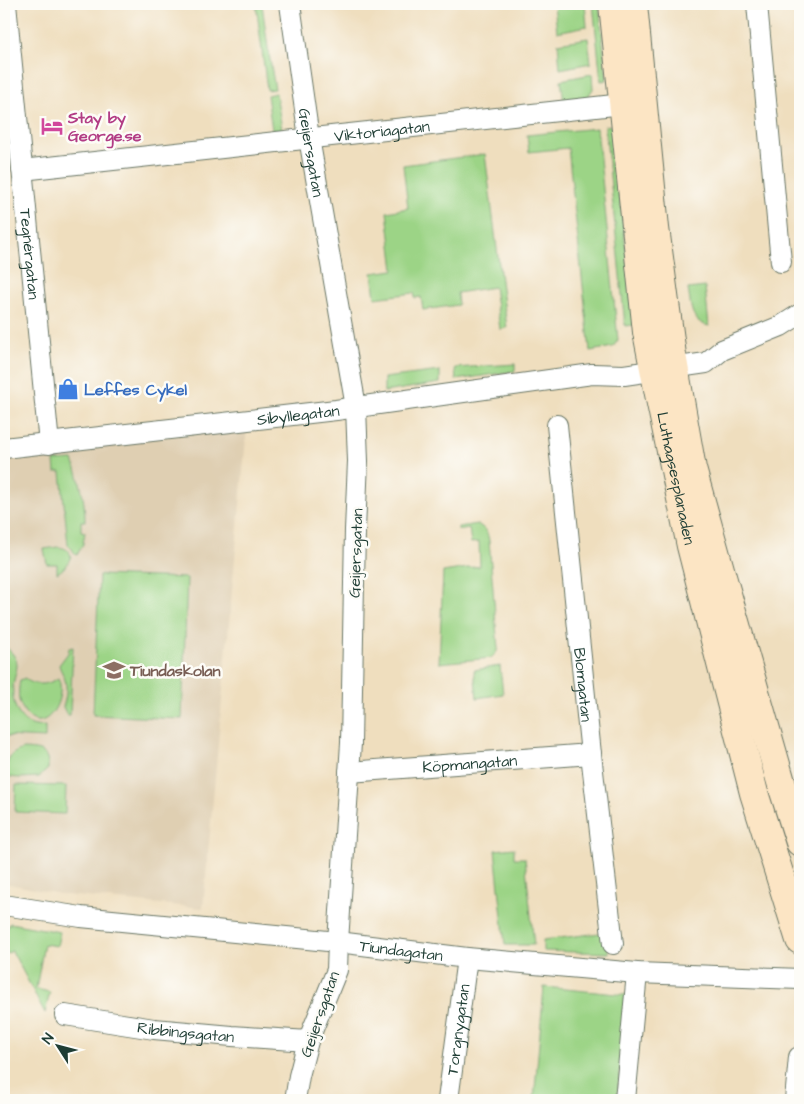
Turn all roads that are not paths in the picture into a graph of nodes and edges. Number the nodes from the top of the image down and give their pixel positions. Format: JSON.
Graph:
{"nodes":[{"id":1,"x":6,"y":4,"type":"edge"},
{"id":2,"x":290,"y":4,"type":"edge"},
{"id":3,"x":612,"y":4,"type":"edge"},
{"id":4,"x":633,"y":4,"type":"edge"},
{"id":5,"x":757,"y":4,"type":"edge"},
{"id":6,"x":623,"y":104,"type":"junction"},
{"id":7,"x":309,"y":138,"type":"junction"},
{"id":8,"x":22,"y":170,"type":"junction"},
{"id":9,"x":781,"y":262,"type":"dead end"},
{"id":10,"x":800,"y":314,"type":"edge"},
{"id":11,"x":663,"y":363,"type":"junction"},
{"id":12,"x":356,"y":407,"type":"junction"},
{"id":13,"x":557,"y":425,"type":"dead end"},
{"id":14,"x":49,"y":444,"type":"junction"},
{"id":15,"x":4,"y":448,"type":"edge"},
{"id":16,"x":591,"y":754,"type":"junction"},
{"id":17,"x":349,"y":772,"type":"junction"},
{"id":18,"x":800,"y":842,"type":"edge"},
{"id":19,"x":4,"y":905,"type":"edge"},
{"id":20,"x":800,"y":940,"type":"edge"},
{"id":21,"x":338,"y":942,"type":"junction"},
{"id":22,"x":613,"y":944,"type":"dead end"},
{"id":23,"x":467,"y":958,"type":"junction"},
{"id":24,"x":637,"y":973,"type":"junction"},
{"id":25,"x":800,"y":979,"type":"edge"},
{"id":26,"x":65,"y":1016,"type":"dead end"},
{"id":27,"x":308,"y":1041,"type":"junction"},
{"id":28,"x":799,"y":1057,"type":"edge"},
{"id":29,"x":295,"y":1100,"type":"edge"},
{"id":30,"x":448,"y":1100,"type":"edge"},
{"id":31,"x":625,"y":1100,"type":"edge"},
{"id":32,"x":795,"y":1100,"type":"edge"}],
"edges":[{"from":1,"to":8,"type":"street","name":"Tegnérgatan"},
{"from":2,"to":7,"type":"street","name":"Geijersgatan"},
{"from":3,"to":6,"type":"main road","name":"Luthagsesplanaden"},
{"from":4,"to":11,"type":"main road","name":"Luthagsesplanaden"},
{"from":5,"to":9,"type":"street"},
{"from":6,"to":7,"type":"street","name":"Viktoriagatan"},
{"from":6,"to":11,"type":"main road","name":"Luthagsesplanaden"},
{"from":7,"to":8,"type":"street","name":"Viktoriagatan"},
{"from":7,"to":12,"type":"street","name":"Geijersgatan"},
{"from":8,"to":14,"type":"street","name":"Tegnérgatan"},
{"from":10,"to":11,"type":"street","name":"Sibyllegatan"},
{"from":11,"to":12,"type":"street","name":"Sibyllegatan"},
{"from":11,"to":18,"type":"main road","name":"Luthagsesplanaden"},
{"from":11,"to":20,"type":"main road","name":"Luthagsesplanaden"},
{"from":12,"to":14,"type":"street","name":"Sibyllegatan"},
{"from":12,"to":17,"type":"street","name":"Geijersgatan"},
{"from":13,"to":16,"type":"street","name":"Blomgatan"},
{"from":14,"to":15,"type":"street","name":"Sibyllegatan"},
{"from":16,"to":17,"type":"street","name":"Köpmangatan"},
{"from":16,"to":22,"type":"street","name":"Blomgatan"},
{"from":17,"to":21,"type":"street","name":"Geijersgatan"},
{"from":19,"to":21,"type":"street","name":"Tiundagatan"},
{"from":21,"to":23,"type":"street","name":"Tiundagatan"},
{"from":21,"to":27,"type":"street","name":"Geijersgatan"},
{"from":23,"to":24,"type":"street","name":"Tiundagatan"},
{"from":23,"to":30,"type":"street","name":"Torgnygatan"},
{"from":24,"to":25,"type":"street","name":"Tiundagatan"},
{"from":24,"to":31,"type":"street"},
{"from":26,"to":27,"type":"street","name":"Ribbingsgatan"},
{"from":27,"to":29,"type":"street","name":"Geijersgatan"},
{"from":28,"to":32,"type":"street"}]}
